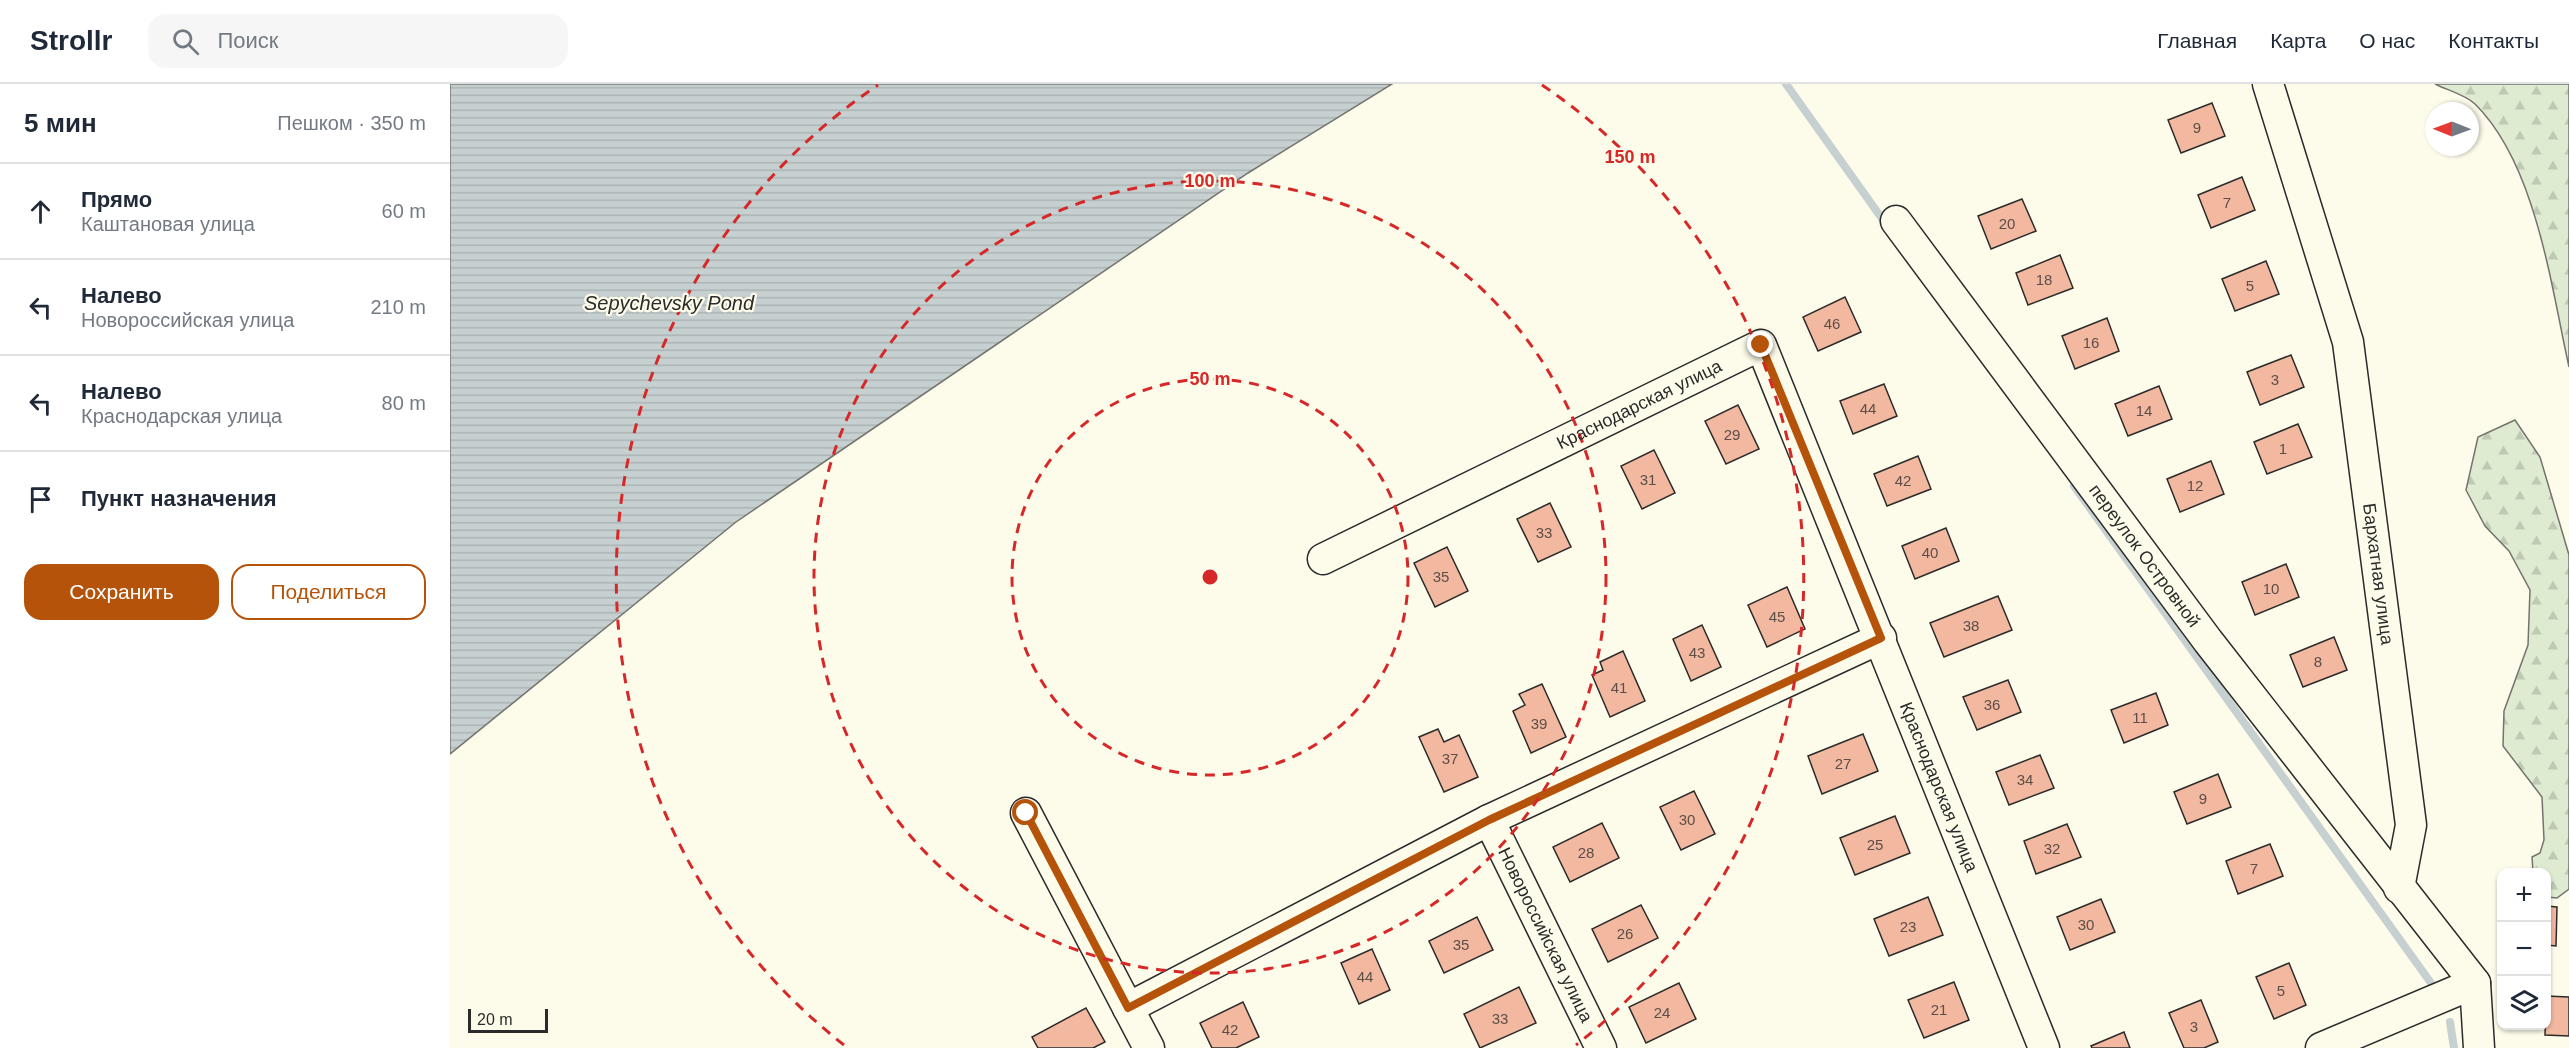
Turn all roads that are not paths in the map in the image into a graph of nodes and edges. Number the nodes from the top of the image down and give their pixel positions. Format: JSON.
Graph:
{"nodes":[{"id":1,"x":2268,"y":84,"type":"edge"},
{"id":2,"x":1896,"y":221,"type":"dead end"},
{"id":3,"x":1323,"y":559,"type":"dead end"},
{"id":4,"x":1881,"y":638,"type":"junction"},
{"id":5,"x":1026,"y":813,"type":"dead end"},
{"id":6,"x":1489,"y":820,"type":"junction"},
{"id":7,"x":2399,"y":888,"type":"junction"},
{"id":8,"x":2475,"y":983,"type":"junction"},
{"id":9,"x":1128,"y":1008,"type":"junction"},
{"id":10,"x":1149,"y":1048,"type":"edge"},
{"id":11,"x":1600,"y":1048,"type":"edge"},
{"id":12,"x":2044,"y":1048,"type":"edge"},
{"id":13,"x":2321,"y":1048,"type":"edge"},
{"id":14,"x":2480,"y":1048,"type":"edge"}],
"edges":[{"from":1,"to":7,"type":"street","name":"Бархатная улица"},
{"from":2,"to":7,"type":"street","name":"переулок Островной"},
{"from":3,"to":4,"type":"street","name":"Краснодарская улица"},
{"from":4,"to":6,"type":"street"},
{"from":4,"to":12,"type":"street","name":"Краснодарская улица"},
{"from":5,"to":9,"type":"street"},
{"from":6,"to":9,"type":"street"},
{"from":6,"to":11,"type":"street","name":"Новороссийская улица"},
{"from":7,"to":8,"type":"street"},
{"from":8,"to":13,"type":"street"},
{"from":8,"to":14,"type":"street"},
{"from":9,"to":10,"type":"street"}]}
